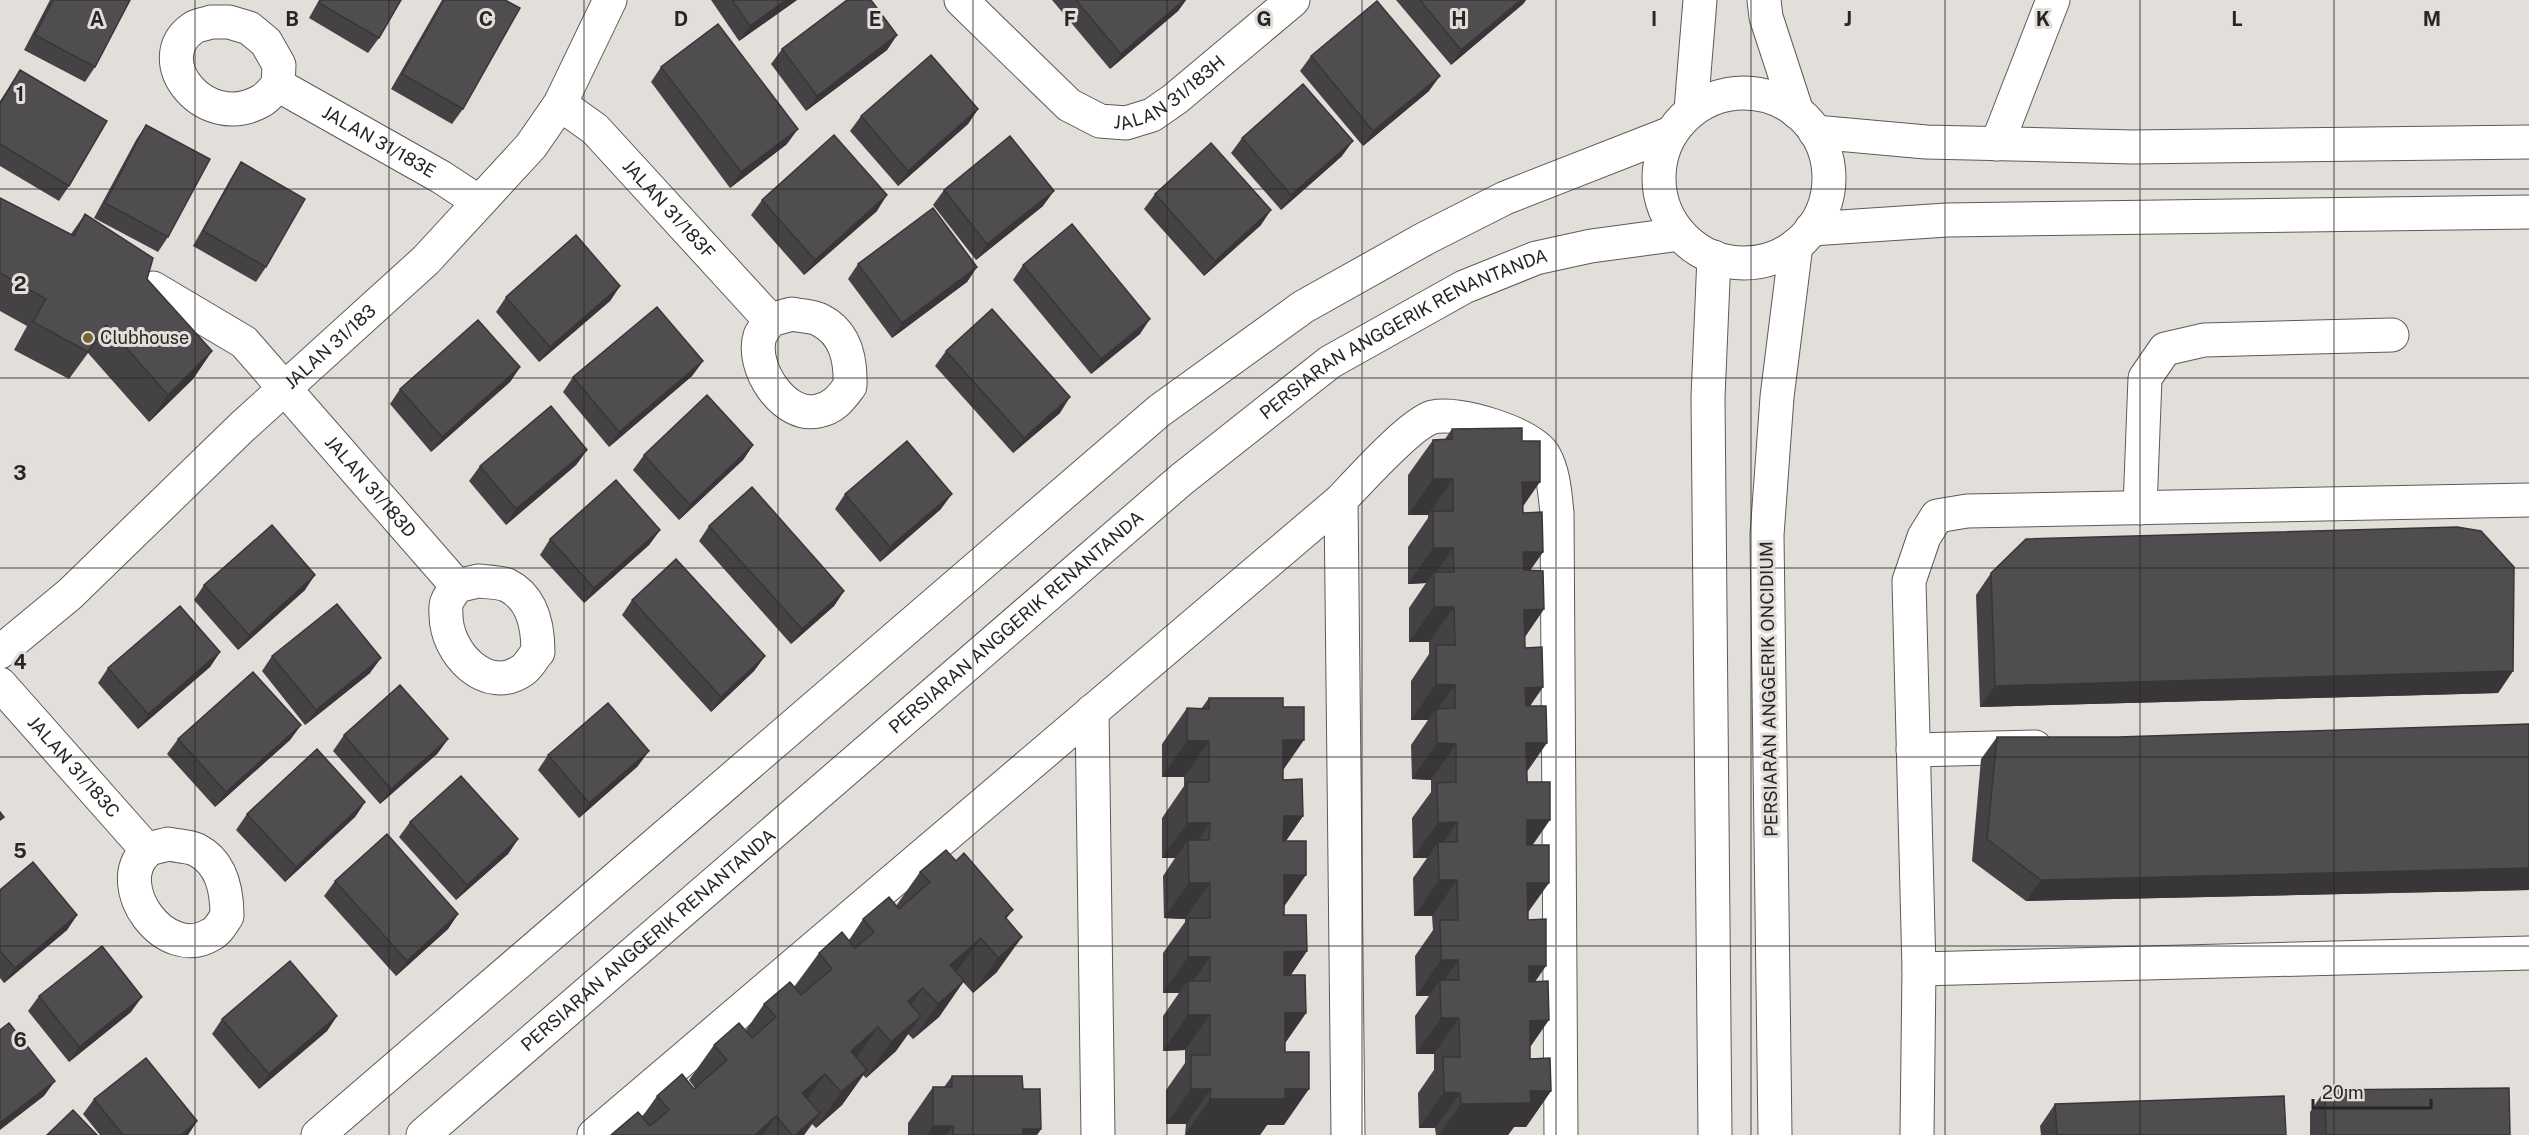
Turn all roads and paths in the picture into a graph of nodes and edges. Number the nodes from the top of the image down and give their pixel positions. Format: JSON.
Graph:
{"nodes":[{"id":1,"x":610,"y":0,"type":"edge"},
{"id":2,"x":961,"y":0,"type":"edge"},
{"id":3,"x":1293,"y":0,"type":"edge"},
{"id":4,"x":1700,"y":0,"type":"edge"},
{"id":5,"x":1764,"y":0,"type":"edge"},
{"id":6,"x":2053,"y":0,"type":"edge"},
{"id":7,"x":278,"y":85,"type":"dead end"},
{"id":8,"x":560,"y":104,"type":"junction"},
{"id":9,"x":1681,"y":122,"type":"junction"},
{"id":10,"x":1806,"y":122,"type":"junction"},
{"id":11,"x":2529,"y":142,"type":"edge"},
{"id":12,"x":1997,"y":144,"type":"junction"},
{"id":13,"x":479,"y":202,"type":"junction"},
{"id":14,"x":2529,"y":213,"type":"edge"},
{"id":15,"x":1680,"y":234,"type":"junction"},
{"id":16,"x":1804,"y":237,"type":"junction"},
{"id":17,"x":1714,"y":257,"type":"junction"},
{"id":18,"x":153,"y":288,"type":"edge"},
{"id":19,"x":770,"y":320,"type":"dead end"},
{"id":20,"x":2392,"y":334,"type":"dead end"},
{"id":21,"x":285,"y":389,"type":"junction"},
{"id":22,"x":1341,"y":500,"type":"junction"},
{"id":23,"x":2529,"y":500,"type":"edge"},
{"id":24,"x":2140,"y":508,"type":"junction"},
{"id":25,"x":457,"y":586,"type":"dead end"},
{"id":26,"x":0,"y":652,"type":"edge"},
{"id":27,"x":0,"y":684,"type":"edge"},
{"id":28,"x":1092,"y":711,"type":"junction"},
{"id":29,"x":2067,"y":746,"type":"edge"},
{"id":30,"x":1913,"y":750,"type":"junction"},
{"id":31,"x":147,"y":850,"type":"dead end"},
{"id":32,"x":2529,"y":953,"type":"edge"},
{"id":33,"x":1919,"y":969,"type":"junction"},
{"id":34,"x":318,"y":1135,"type":"edge"},
{"id":35,"x":423,"y":1135,"type":"edge"},
{"id":36,"x":594,"y":1135,"type":"edge"},
{"id":37,"x":1098,"y":1135,"type":"edge"},
{"id":38,"x":1348,"y":1135,"type":"edge"},
{"id":39,"x":1561,"y":1135,"type":"edge"},
{"id":40,"x":1715,"y":1135,"type":"edge"},
{"id":41,"x":1775,"y":1135,"type":"edge"},
{"id":42,"x":1917,"y":1135,"type":"edge"}],
"edges":[{"from":1,"to":8,"type":"street","name":"JALAN 31/183"},
{"from":2,"to":3,"type":"street","name":"JALAN 31/183H"},
{"from":4,"to":9,"type":"street"},
{"from":5,"to":10,"type":"street"},
{"from":6,"to":12,"type":"street"},
{"from":7,"to":13,"type":"street","name":"JALAN 31/183E"},
{"from":8,"to":13,"type":"street","name":"JALAN 31/183"},
{"from":8,"to":19,"type":"street","name":"JALAN 31/183F"},
{"from":9,"to":10,"type":"street"},
{"from":9,"to":15,"type":"street"},
{"from":9,"to":34,"type":"street"},
{"from":10,"to":12,"type":"street"},
{"from":10,"to":16,"type":"street"},
{"from":11,"to":12,"type":"street"},
{"from":13,"to":21,"type":"street","name":"JALAN 31/183"},
{"from":14,"to":16,"type":"street"},
{"from":15,"to":17,"type":"street"},
{"from":15,"to":35,"type":"street","name":"PERSIARAN ANGGERIK RENANTANDA"},
{"from":16,"to":17,"type":"street"},
{"from":16,"to":41,"type":"street","name":"PERSIARAN ANGGERIK ONCIDIUM"},
{"from":17,"to":40,"type":"street"},
{"from":18,"to":21,"type":"street","name":"JALAN 31/183D"},
{"from":20,"to":24,"type":"street"},
{"from":21,"to":25,"type":"street","name":"JALAN 31/183D"},
{"from":21,"to":26,"type":"street","name":"JALAN 31/183"},
{"from":22,"to":28,"type":"street"},
{"from":22,"to":38,"type":"street"},
{"from":22,"to":39,"type":"street"},
{"from":23,"to":24,"type":"street"},
{"from":24,"to":30,"type":"street"},
{"from":27,"to":31,"type":"street","name":"JALAN 31/183C"},
{"from":28,"to":36,"type":"street"},
{"from":28,"to":37,"type":"street"},
{"from":29,"to":30,"type":"street"},
{"from":30,"to":33,"type":"street"},
{"from":32,"to":33,"type":"street"},
{"from":33,"to":42,"type":"street"}]}
